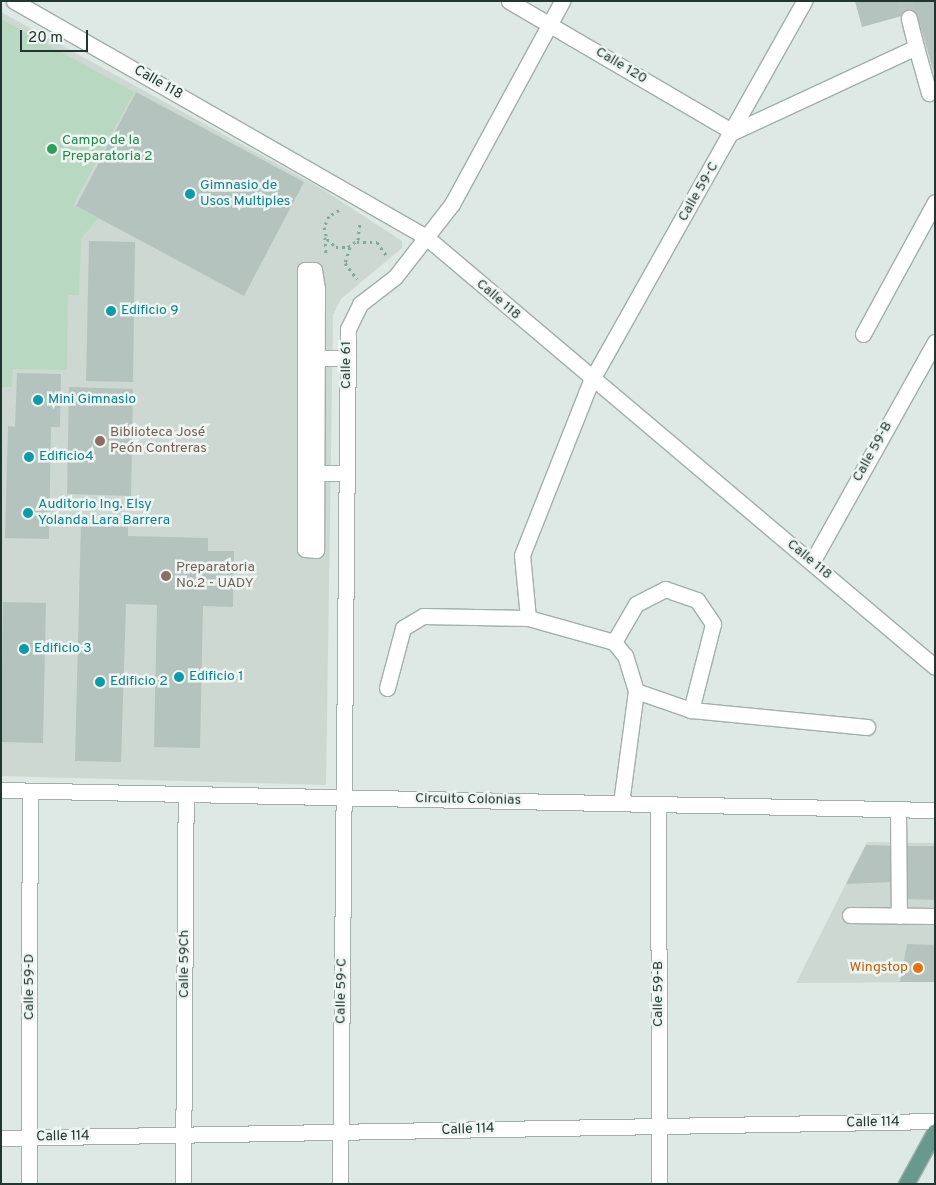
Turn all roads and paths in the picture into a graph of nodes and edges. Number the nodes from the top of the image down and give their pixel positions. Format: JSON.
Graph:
{"nodes":[{"id":1,"x":14,"y":1,"type":"edge"},
{"id":2,"x":509,"y":1,"type":"edge"},
{"id":3,"x":562,"y":1,"type":"edge"},
{"id":4,"x":804,"y":1,"type":"edge"},
{"id":5,"x":909,"y":18,"type":"tunnel mouth"},
{"id":6,"x":549,"y":24,"type":"junction"},
{"id":7,"x":916,"y":47,"type":"junction"},
{"id":8,"x":929,"y":93,"type":"dead end"},
{"id":9,"x":733,"y":132,"type":"junction"},
{"id":10,"x":935,"y":202,"type":"edge"},
{"id":11,"x":346,"y":210,"type":"dead end"},
{"id":12,"x":357,"y":216,"type":"dead end"},
{"id":13,"x":426,"y":237,"type":"junction"},
{"id":14,"x":352,"y":245,"type":"junction"},
{"id":15,"x":386,"y":255,"type":"dead end"},
{"id":16,"x":357,"y":279,"type":"dead end"},
{"id":17,"x":863,"y":334,"type":"dead end"},
{"id":18,"x":935,"y":342,"type":"edge"},
{"id":19,"x":317,"y":358,"type":"junction"},
{"id":20,"x":347,"y":358,"type":"junction"},
{"id":21,"x":591,"y":381,"type":"junction"},
{"id":22,"x":316,"y":473,"type":"junction"},
{"id":23,"x":347,"y":473,"type":"junction"},
{"id":24,"x":812,"y":562,"type":"junction"},
{"id":25,"x":528,"y":618,"type":"junction"},
{"id":26,"x":614,"y":642,"type":"junction"},
{"id":27,"x":935,"y":667,"type":"edge"},
{"id":28,"x":387,"y":688,"type":"dead end"},
{"id":29,"x":636,"y":691,"type":"junction"},
{"id":30,"x":691,"y":710,"type":"junction"},
{"id":31,"x":867,"y":727,"type":"dead end"},
{"id":32,"x":1,"y":790,"type":"edge"},
{"id":33,"x":30,"y":791,"type":"junction"},
{"id":34,"x":186,"y":794,"type":"junction"},
{"id":35,"x":344,"y":798,"type":"junction"},
{"id":36,"x":621,"y":803,"type":"junction"},
{"id":37,"x":658,"y":804,"type":"junction"},
{"id":38,"x":898,"y":809,"type":"junction"},
{"id":39,"x":935,"y":810,"type":"edge"},
{"id":40,"x":850,"y":915,"type":"dead end"},
{"id":41,"x":899,"y":916,"type":"junction"},
{"id":42,"x":935,"y":916,"type":"edge"},
{"id":43,"x":935,"y":1121,"type":"edge"},
{"id":44,"x":659,"y":1124,"type":"junction"},
{"id":45,"x":935,"y":1131,"type":"edge"},
{"id":46,"x":340,"y":1133,"type":"junction"},
{"id":47,"x":184,"y":1134,"type":"junction"},
{"id":48,"x":29,"y":1137,"type":"junction"},
{"id":49,"x":1,"y":1138,"type":"edge"},
{"id":50,"x":29,"y":1184,"type":"edge"},
{"id":51,"x":183,"y":1184,"type":"edge"},
{"id":52,"x":340,"y":1184,"type":"edge"},
{"id":53,"x":659,"y":1184,"type":"edge"},
{"id":54,"x":906,"y":1184,"type":"edge"}],
"edges":[{"from":1,"to":13,"type":"street","name":"Calle 118"},
{"from":2,"to":6,"type":"street","name":"Calle 120"},
{"from":3,"to":6,"type":"street","name":"Calle 61"},
{"from":4,"to":9,"type":"street","name":"Calle 59-C"},
{"from":5,"to":7,"type":"street"},
{"from":6,"to":9,"type":"street","name":"Calle 120"},
{"from":6,"to":13,"type":"street","name":"Calle 61"},
{"from":7,"to":8,"type":"street"},
{"from":7,"to":9,"type":"street"},
{"from":9,"to":21,"type":"street","name":"Calle 59-C"},
{"from":10,"to":17,"type":"street"},
{"from":11,"to":14,"type":"path"},
{"from":12,"to":14,"type":"path"},
{"from":13,"to":20,"type":"street","name":"Calle 61"},
{"from":13,"to":21,"type":"street","name":"Calle 118"},
{"from":14,"to":15,"type":"path"},
{"from":14,"to":16,"type":"path"},
{"from":18,"to":24,"type":"street","name":"Calle 59-B"},
{"from":19,"to":20,"type":"street"},
{"from":19,"to":22,"type":"street"},
{"from":19,"to":22,"type":"street"},
{"from":20,"to":23,"type":"street","name":"Calle 61"},
{"from":21,"to":24,"type":"street","name":"Calle 118"},
{"from":21,"to":25,"type":"street","name":"Calle 59-C"},
{"from":22,"to":23,"type":"street"},
{"from":23,"to":35,"type":"street","name":"Calle 61"},
{"from":24,"to":27,"type":"street","name":"Calle 118"},
{"from":25,"to":26,"type":"street"},
{"from":25,"to":28,"type":"street"},
{"from":26,"to":29,"type":"street"},
{"from":26,"to":30,"type":"street"},
{"from":29,"to":30,"type":"street"},
{"from":29,"to":36,"type":"street"},
{"from":30,"to":31,"type":"street"},
{"from":32,"to":33,"type":"street","name":"Circuito Colonias"},
{"from":33,"to":34,"type":"street","name":"Circuito Colonias"},
{"from":33,"to":48,"type":"street","name":"Calle 59-D"},
{"from":34,"to":35,"type":"street","name":"Circuito Colonias"},
{"from":34,"to":47,"type":"street","name":"Calle 59Ch"},
{"from":35,"to":36,"type":"street","name":"Circuito Colonias"},
{"from":35,"to":46,"type":"street","name":"Calle 59-C"},
{"from":36,"to":37,"type":"street","name":"Circuito Colonias"},
{"from":37,"to":38,"type":"street","name":"Circuito Colonias"},
{"from":37,"to":44,"type":"street","name":"Calle 59-B"},
{"from":38,"to":39,"type":"street","name":"Circuito Colonias"},
{"from":38,"to":41,"type":"street"},
{"from":40,"to":41,"type":"street"},
{"from":41,"to":42,"type":"street"},
{"from":43,"to":44,"type":"street","name":"Calle 114"},
{"from":44,"to":46,"type":"street","name":"Calle 114"},
{"from":44,"to":53,"type":"street","name":"Calle 59-B"},
{"from":45,"to":54,"type":"main road"},
{"from":46,"to":47,"type":"street","name":"Calle 114"},
{"from":46,"to":52,"type":"street","name":"Calle 59-C"},
{"from":47,"to":48,"type":"street","name":"Calle 114"},
{"from":47,"to":51,"type":"street","name":"Calle 59Ch"},
{"from":48,"to":49,"type":"street","name":"Calle 114"},
{"from":48,"to":50,"type":"street","name":"Calle 59-D"}]}
